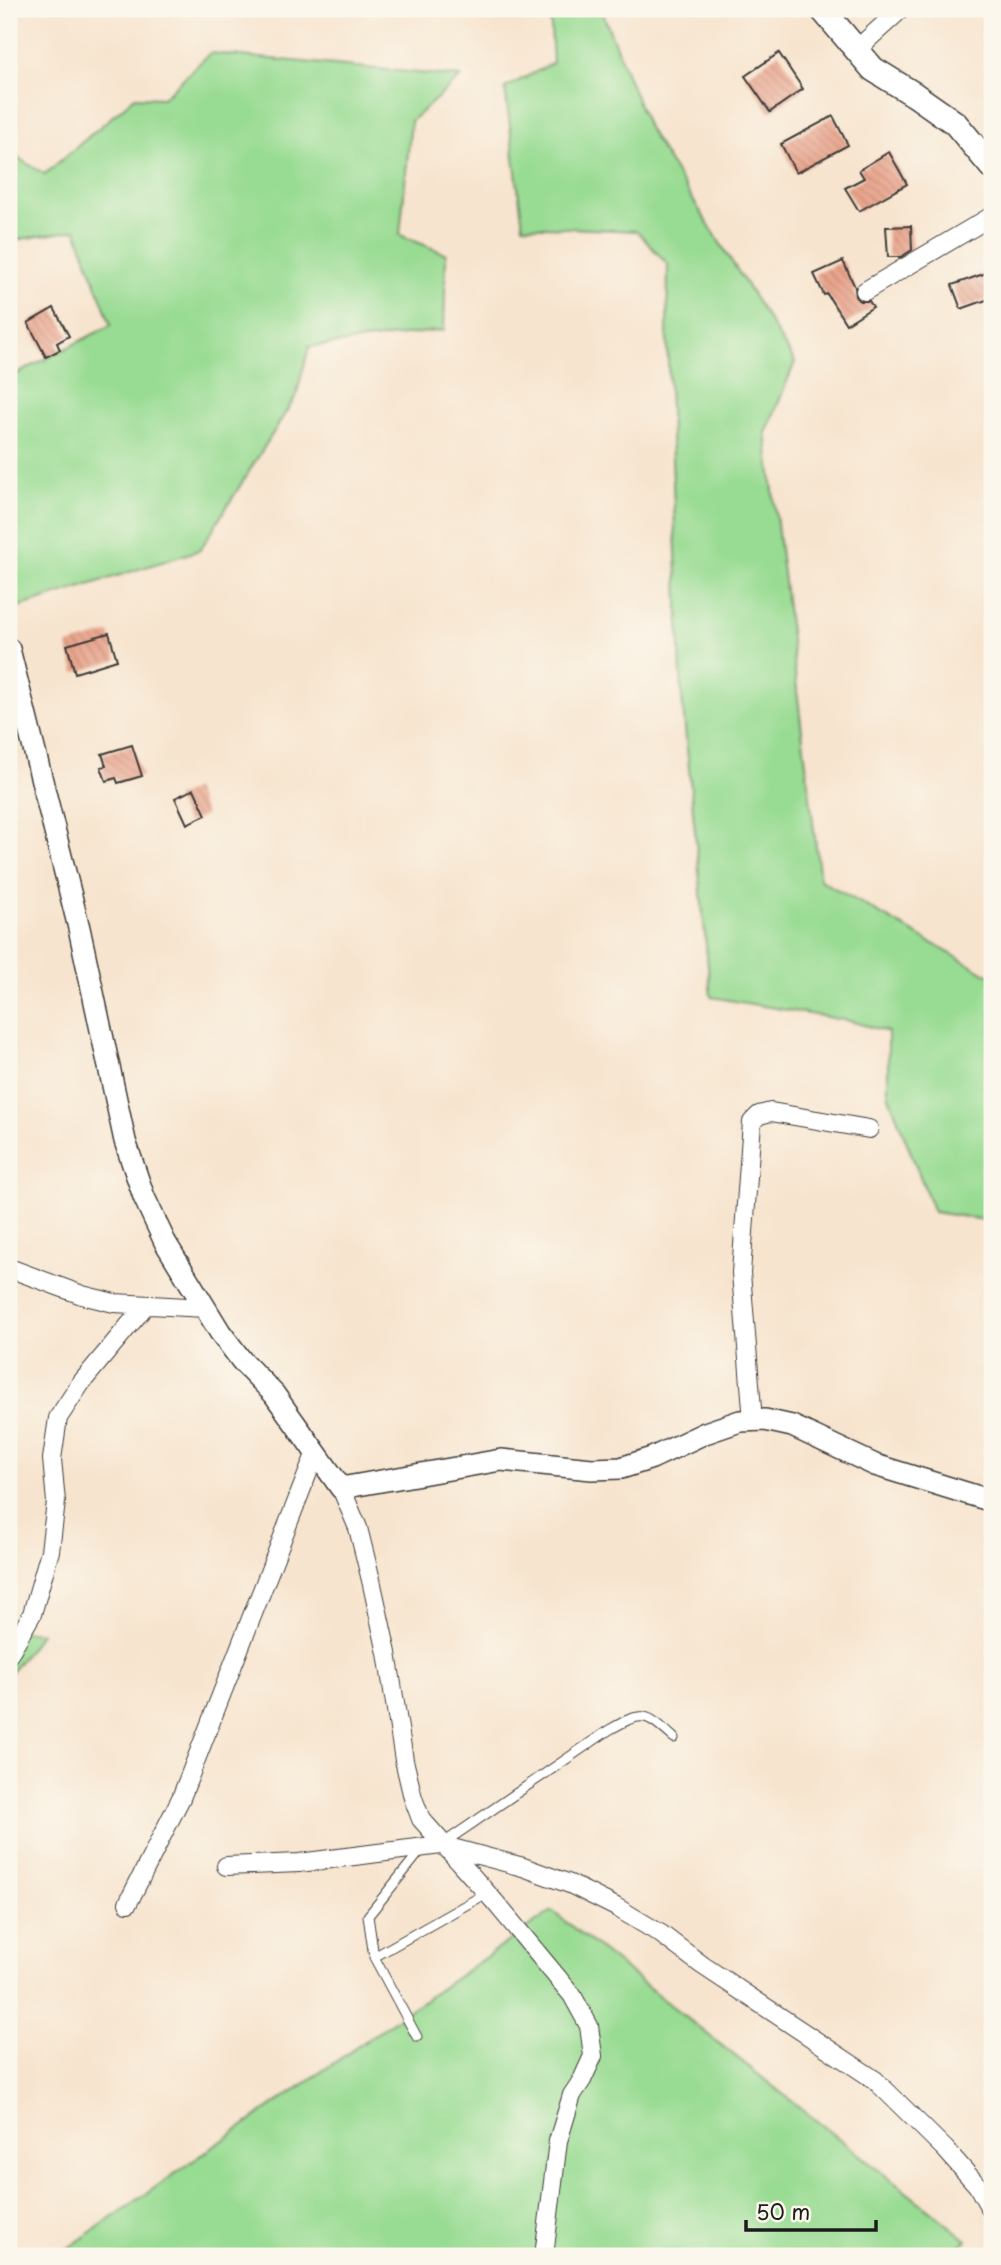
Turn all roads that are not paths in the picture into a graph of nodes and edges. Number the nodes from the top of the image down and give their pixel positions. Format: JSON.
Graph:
{"nodes":[{"id":1,"x":822,"y":9,"type":"edge"},
{"id":2,"x":901,"y":9,"type":"edge"},
{"id":3,"x":856,"y":50,"type":"junction"},
{"id":4,"x":992,"y":167,"type":"edge"},
{"id":5,"x":992,"y":216,"type":"edge"},
{"id":6,"x":865,"y":291,"type":"dead end"},
{"id":7,"x":9,"y":653,"type":"edge"},
{"id":8,"x":869,"y":1129,"type":"dead end"},
{"id":9,"x":9,"y":1268,"type":"edge"},
{"id":10,"x":145,"y":1306,"type":"junction"},
{"id":11,"x":205,"y":1308,"type":"junction"},
{"id":12,"x":753,"y":1420,"type":"junction"},
{"id":13,"x":316,"y":1452,"type":"junction"},
{"id":14,"x":341,"y":1488,"type":"junction"},
{"id":15,"x":992,"y":1502,"type":"edge"},
{"id":16,"x":9,"y":1654,"type":"edge"},
{"id":17,"x":674,"y":1738,"type":"dead end"},
{"id":18,"x":441,"y":1844,"type":"junction"},
{"id":19,"x":423,"y":1847,"type":"junction"},
{"id":20,"x":226,"y":1866,"type":"dead end"},
{"id":21,"x":487,"y":1894,"type":"junction"},
{"id":22,"x":128,"y":1903,"type":"dead end"},
{"id":23,"x":374,"y":1957,"type":"junction"},
{"id":24,"x":417,"y":2038,"type":"dead end"},
{"id":25,"x":992,"y":2212,"type":"edge"},
{"id":26,"x":544,"y":2256,"type":"edge"}],
"edges":[{"from":1,"to":3,"type":"main road"},
{"from":2,"to":3,"type":"street"},
{"from":3,"to":4,"type":"main road"},
{"from":5,"to":6,"type":"street"},
{"from":7,"to":11,"type":"street"},
{"from":8,"to":12,"type":"street"},
{"from":9,"to":10,"type":"street"},
{"from":10,"to":11,"type":"street"},
{"from":10,"to":16,"type":"street"},
{"from":11,"to":13,"type":"street"},
{"from":12,"to":14,"type":"street"},
{"from":12,"to":15,"type":"street"},
{"from":13,"to":14,"type":"street"},
{"from":13,"to":22,"type":"street"},
{"from":14,"to":18,"type":"street"},
{"from":17,"to":18,"type":"lane"},
{"from":18,"to":19,"type":"street"},
{"from":18,"to":21,"type":"street"},
{"from":18,"to":25,"type":"street"},
{"from":19,"to":20,"type":"street"},
{"from":19,"to":23,"type":"lane"},
{"from":21,"to":23,"type":"lane"},
{"from":21,"to":26,"type":"street"},
{"from":23,"to":24,"type":"lane"}]}
